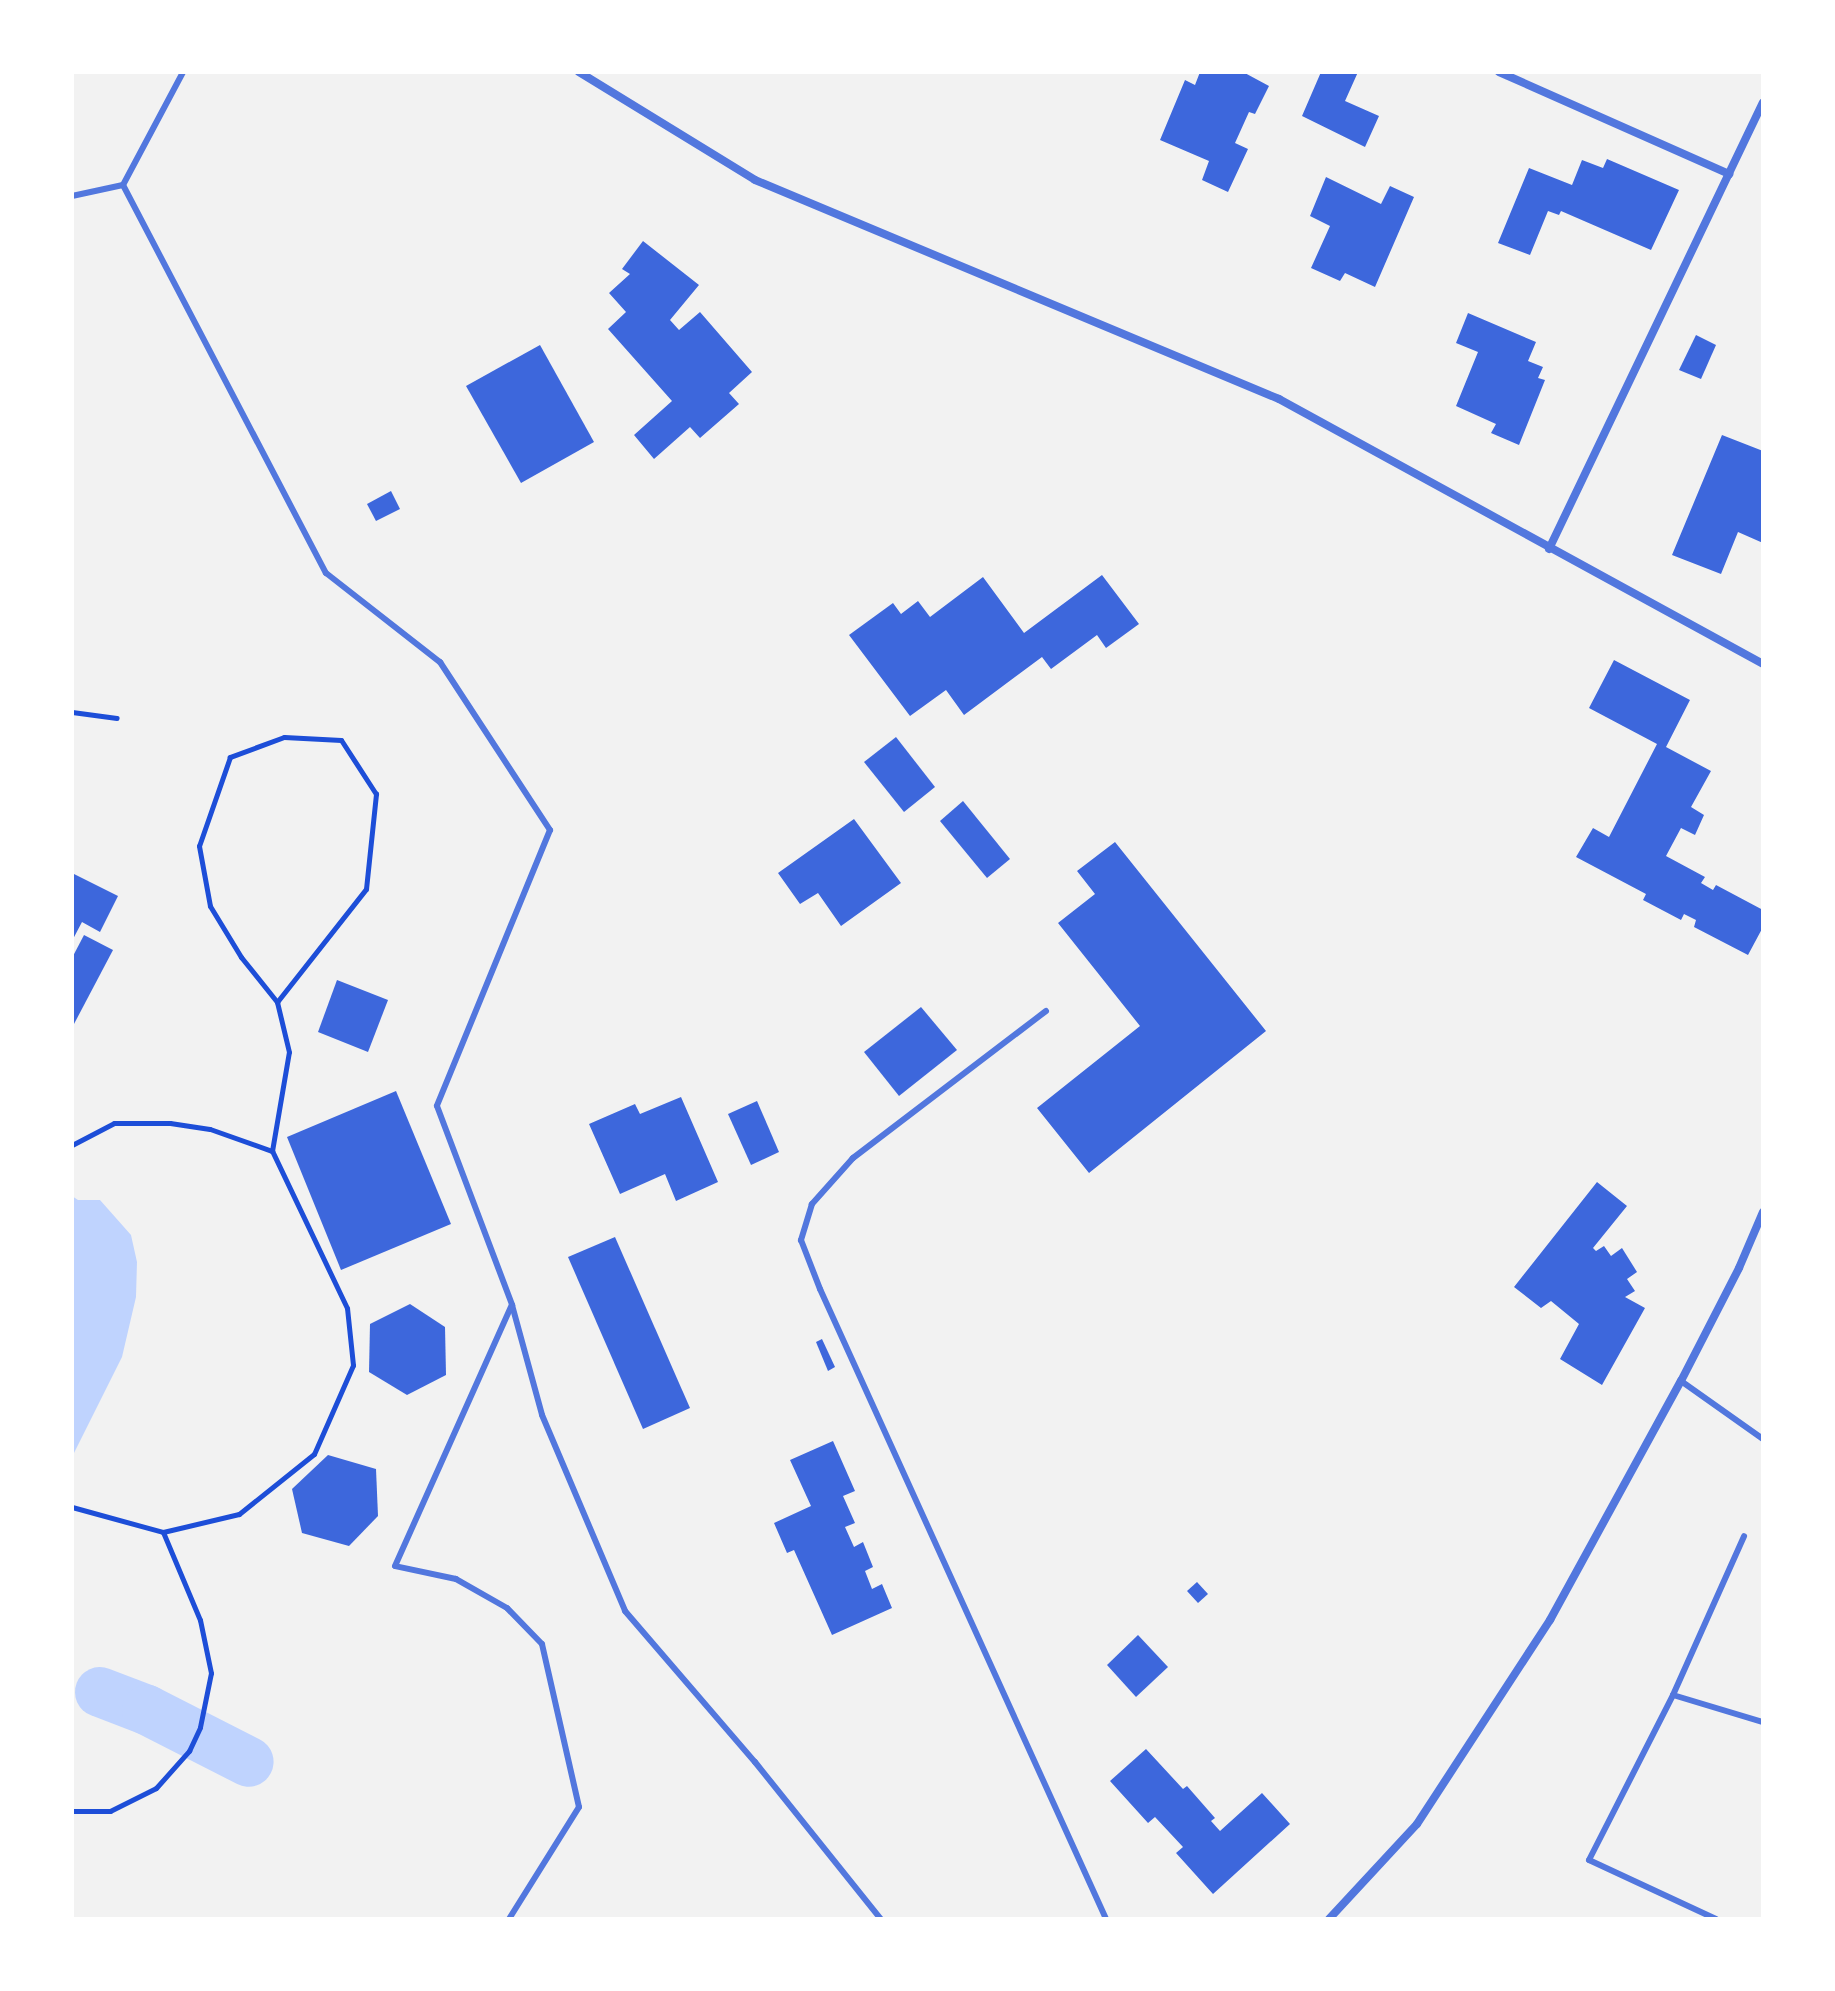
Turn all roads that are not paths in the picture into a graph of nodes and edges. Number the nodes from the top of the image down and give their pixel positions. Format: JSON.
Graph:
{"nodes":[{"id":1,"x":183,"y":72,"type":"edge"},
{"id":2,"x":579,"y":72,"type":"edge"},
{"id":3,"x":1499,"y":72,"type":"edge"},
{"id":4,"x":1763,"y":103,"type":"edge"},
{"id":5,"x":1729,"y":174,"type":"junction"},
{"id":6,"x":123,"y":185,"type":"junction"},
{"id":7,"x":72,"y":196,"type":"edge"},
{"id":8,"x":1549,"y":549,"type":"junction"},
{"id":9,"x":1763,"y":664,"type":"edge"},
{"id":10,"x":1046,"y":1011,"type":"dead end"},
{"id":11,"x":1763,"y":1212,"type":"edge"},
{"id":12,"x":512,"y":1305,"type":"junction"},
{"id":13,"x":1681,"y":1381,"type":"junction"},
{"id":14,"x":1763,"y":1439,"type":"edge"},
{"id":15,"x":1744,"y":1536,"type":"dead end"},
{"id":16,"x":1673,"y":1695,"type":"junction"},
{"id":17,"x":1763,"y":1722,"type":"edge"},
{"id":18,"x":509,"y":1919,"type":"edge"},
{"id":19,"x":881,"y":1919,"type":"edge"},
{"id":20,"x":1106,"y":1919,"type":"edge"},
{"id":21,"x":1329,"y":1919,"type":"edge"},
{"id":22,"x":1716,"y":1919,"type":"edge"}],
"edges":[{"from":1,"to":6,"type":"lane"},
{"from":2,"to":8,"type":"street"},
{"from":3,"to":5,"type":"street"},
{"from":4,"to":5,"type":"street"},
{"from":5,"to":8,"type":"street"},
{"from":6,"to":7,"type":"lane"},
{"from":6,"to":12,"type":"lane"},
{"from":8,"to":9,"type":"street"},
{"from":10,"to":20,"type":"lane"},
{"from":11,"to":13,"type":"street"},
{"from":12,"to":18,"type":"lane"},
{"from":12,"to":19,"type":"lane"},
{"from":13,"to":14,"type":"lane"},
{"from":13,"to":21,"type":"street"},
{"from":15,"to":16,"type":"lane"},
{"from":16,"to":17,"type":"lane"},
{"from":16,"to":22,"type":"lane"}]}
